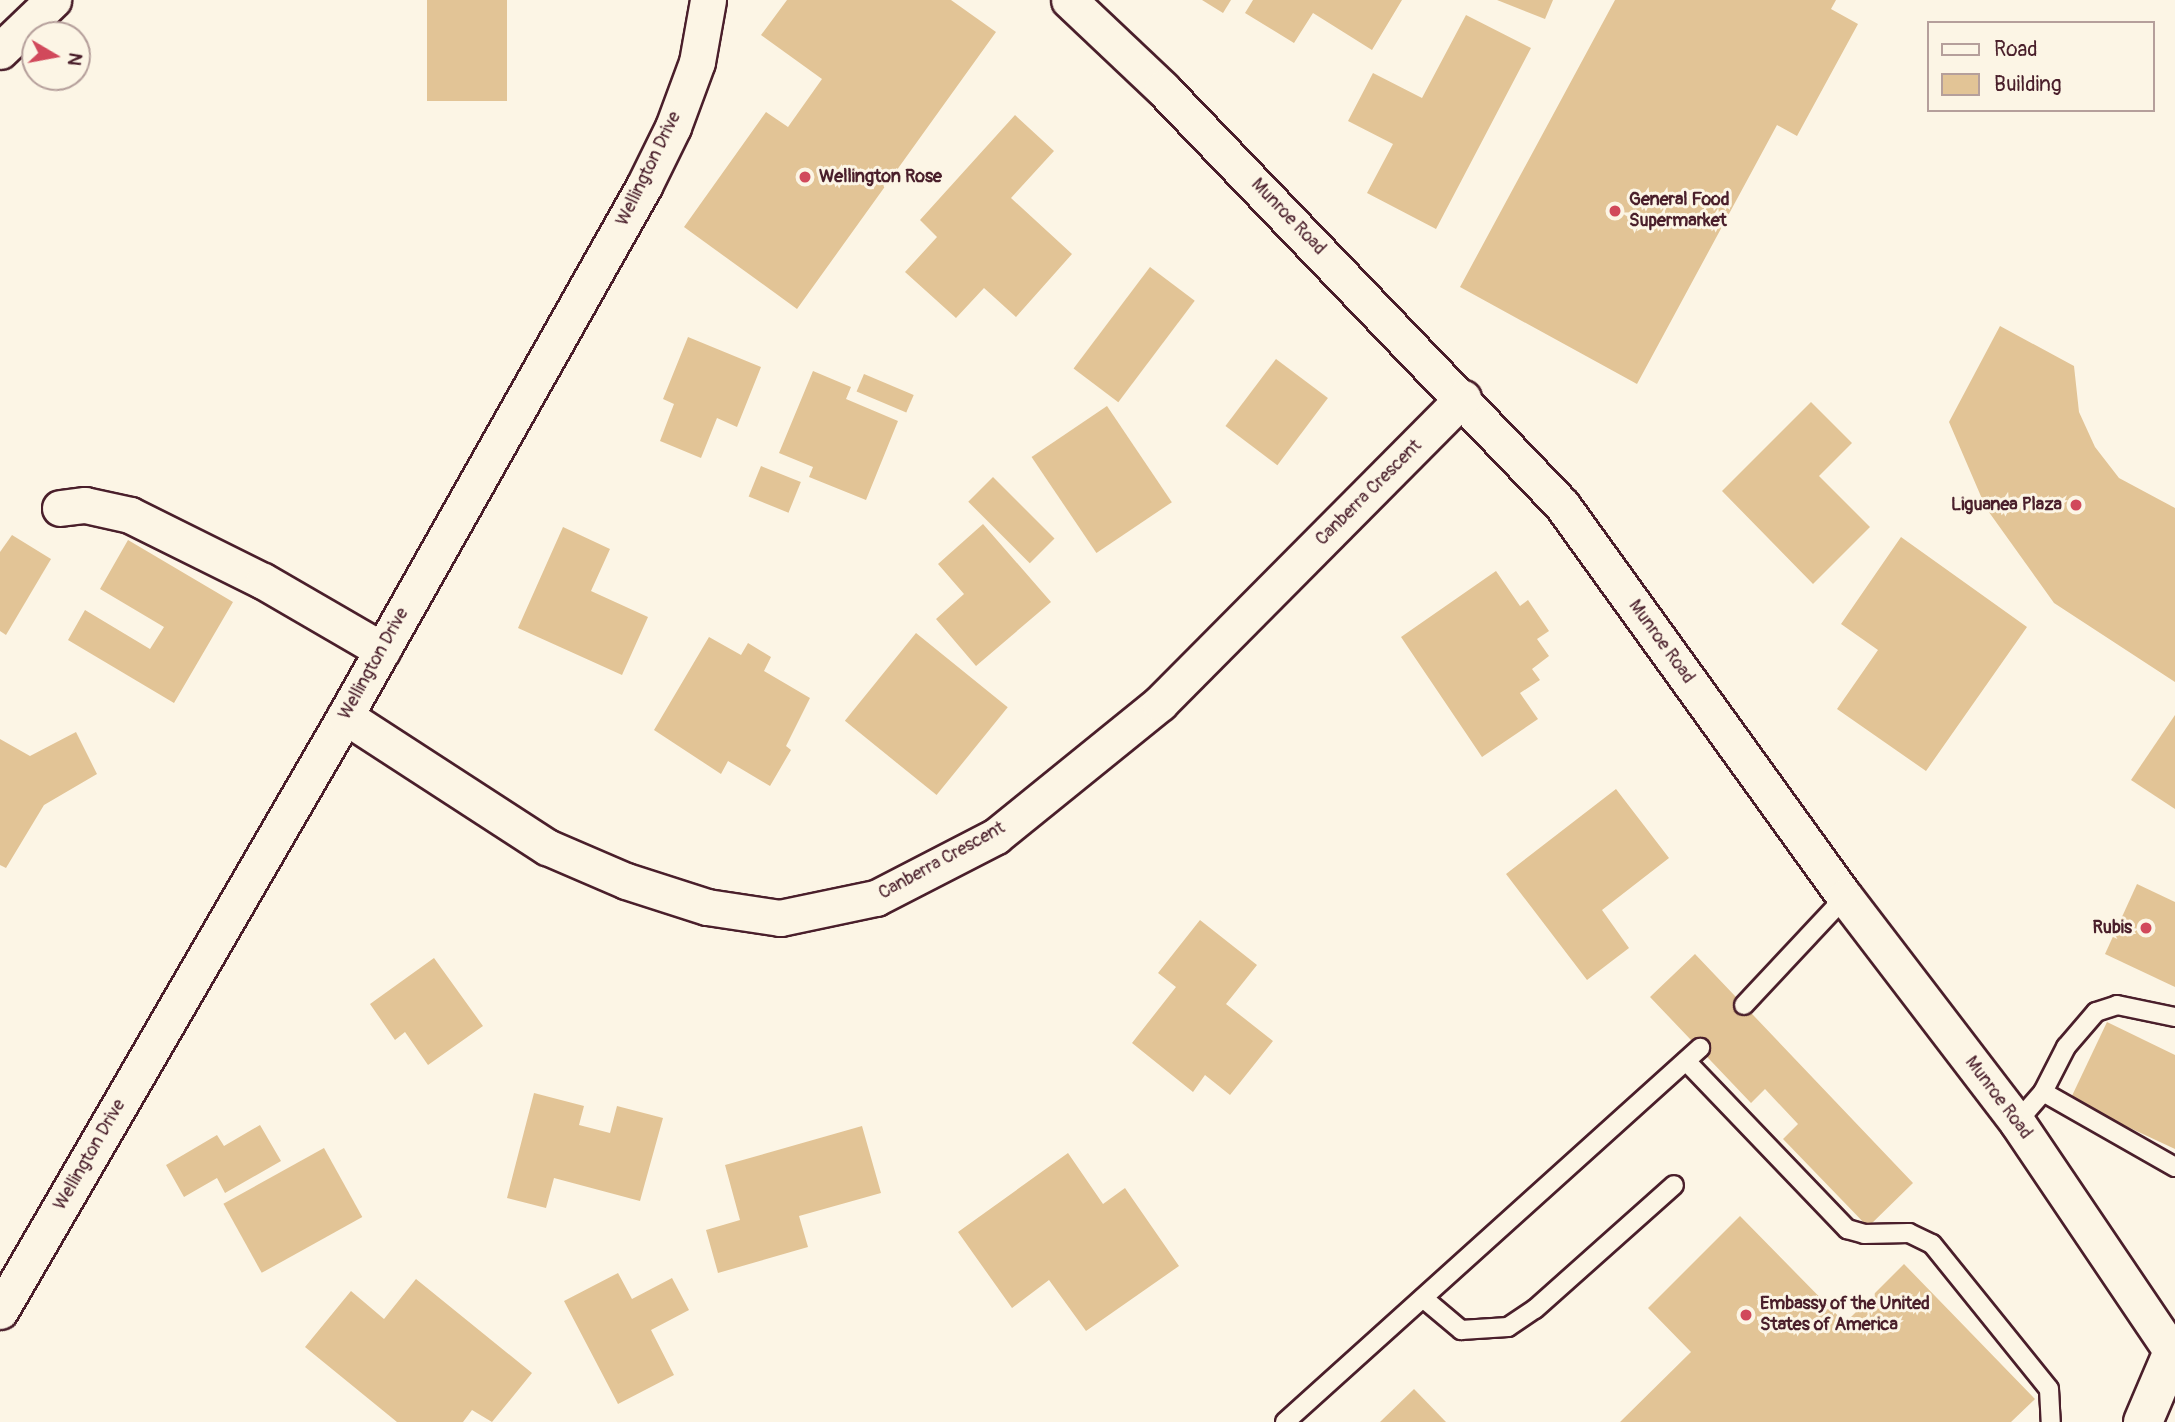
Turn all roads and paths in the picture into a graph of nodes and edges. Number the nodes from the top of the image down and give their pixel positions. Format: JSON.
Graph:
{"nodes":[{"id":1,"x":53,"y":0,"type":"edge"},
{"id":2,"x":708,"y":0,"type":"edge"},
{"id":3,"x":1069,"y":0,"type":"edge"},
{"id":4,"x":0,"y":51,"type":"edge"},
{"id":5,"x":1463,"y":398,"type":"junction"},
{"id":6,"x":60,"y":508,"type":"dead end"},
{"id":7,"x":382,"y":650,"type":"junction"},
{"id":8,"x":345,"y":716,"type":"junction"},
{"id":9,"x":1845,"y":897,"type":"junction"},
{"id":10,"x":1744,"y":1005,"type":"dead end"},
{"id":11,"x":2175,"y":1017,"type":"edge"},
{"id":12,"x":1700,"y":1048,"type":"dead end"},
{"id":13,"x":1686,"y":1061,"type":"junction"},
{"id":14,"x":2043,"y":1092,"type":"junction"},
{"id":15,"x":2017,"y":1122,"type":"junction"},
{"id":16,"x":2175,"y":1167,"type":"edge"},
{"id":17,"x":1674,"y":1185,"type":"dead end"},
{"id":18,"x":1423,"y":1297,"type":"junction"},
{"id":19,"x":0,"y":1311,"type":"edge"},
{"id":20,"x":2174,"y":1349,"type":"edge"},
{"id":21,"x":1285,"y":1422,"type":"edge"},
{"id":22,"x":2051,"y":1422,"type":"edge"},
{"id":23,"x":2143,"y":1422,"type":"edge"}],
"edges":[{"from":1,"to":4,"type":"street"},
{"from":2,"to":7,"type":"street","name":"Wellington Drive"},
{"from":3,"to":5,"type":"street","name":"Munroe Road"},
{"from":5,"to":8,"type":"street","name":"Canberra Crescent"},
{"from":5,"to":9,"type":"street","name":"Munroe Road"},
{"from":6,"to":7,"type":"street"},
{"from":7,"to":8,"type":"street","name":"Wellington Drive"},
{"from":8,"to":19,"type":"street","name":"Wellington Drive"},
{"from":9,"to":10,"type":"lane"},
{"from":9,"to":15,"type":"street","name":"Munroe Road"},
{"from":11,"to":14,"type":"lane"},
{"from":12,"to":13,"type":"lane"},
{"from":13,"to":18,"type":"lane"},
{"from":13,"to":22,"type":"lane"},
{"from":14,"to":15,"type":"lane"},
{"from":14,"to":16,"type":"lane"},
{"from":15,"to":20,"type":"street","name":"Munroe Road"},
{"from":17,"to":18,"type":"lane"},
{"from":18,"to":21,"type":"lane"},
{"from":20,"to":23,"type":"main road"}]}
